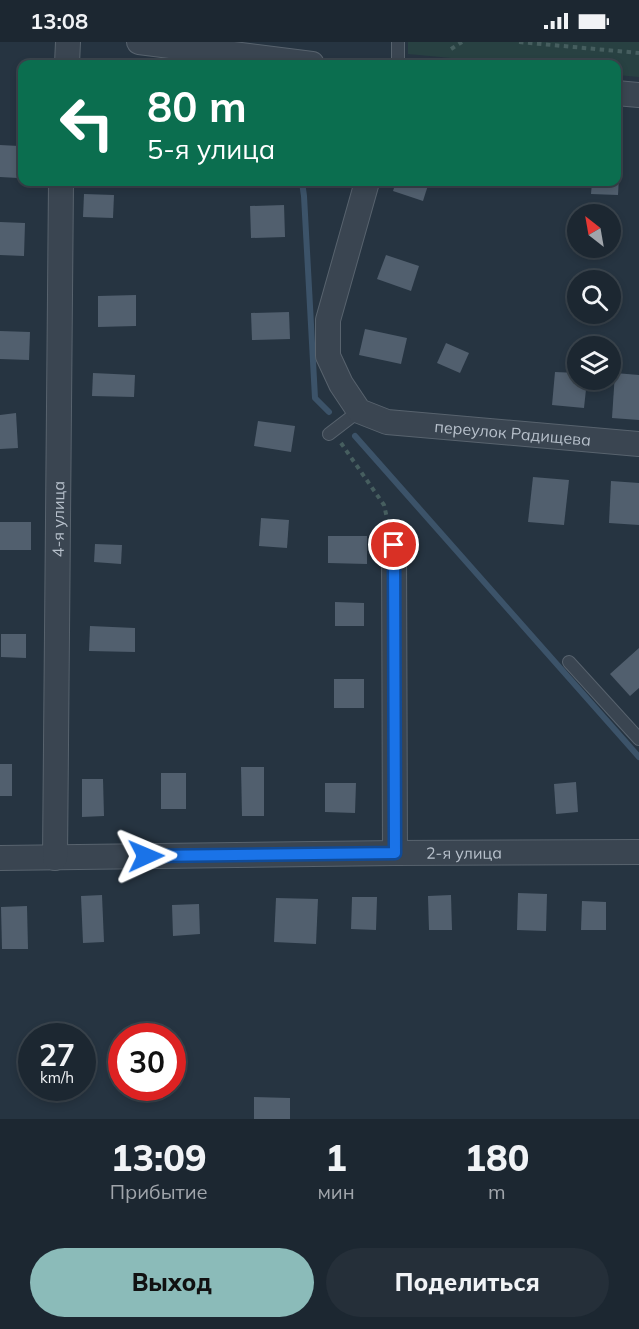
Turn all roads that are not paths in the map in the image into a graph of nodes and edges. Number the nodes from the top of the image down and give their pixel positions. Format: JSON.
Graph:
{"nodes":[{"id":1,"x":68,"y":42,"type":"edge"},
{"id":2,"x":139,"y":42,"type":"edge"},
{"id":3,"x":398,"y":42,"type":"edge"},
{"id":4,"x":67,"y":60,"type":"edge"},
{"id":5,"x":281,"y":60,"type":"edge"},
{"id":6,"x":398,"y":60,"type":"edge"},
{"id":7,"x":621,"y":93,"type":"edge"},
{"id":8,"x":639,"y":95,"type":"edge"},
{"id":9,"x":62,"y":186,"type":"edge"},
{"id":10,"x":366,"y":186,"type":"edge"},
{"id":11,"x":359,"y":411,"type":"junction"},
{"id":12,"x":331,"y":433,"type":"road end"},
{"id":13,"x":639,"y":444,"type":"edge"},
{"id":14,"x":394,"y":545,"type":"road end"},
{"id":15,"x":569,"y":662,"type":"dead end"},
{"id":16,"x":639,"y":739,"type":"edge"},
{"id":17,"x":639,"y":852,"type":"edge"},
{"id":18,"x":395,"y":853,"type":"junction"},
{"id":19,"x":0,"y":858,"type":"edge"},
{"id":20,"x":55,"y":858,"type":"junction"}],
"edges":[{"from":1,"to":4,"type":"street"},
{"from":2,"to":5,"type":"street"},
{"from":3,"to":6,"type":"lane"},
{"from":7,"to":8,"type":"street"},
{"from":9,"to":20,"type":"street","name":"4-я улица"},
{"from":10,"to":11,"type":"street"},
{"from":11,"to":12,"type":"lane"},
{"from":11,"to":13,"type":"street","name":"переулок Радищева"},
{"from":14,"to":18,"type":"street"},
{"from":15,"to":16,"type":"lane"},
{"from":17,"to":18,"type":"street","name":"2-я улица"},
{"from":18,"to":20,"type":"street","name":"2-я улица"},
{"from":19,"to":20,"type":"street","name":"2-я улица"}]}
